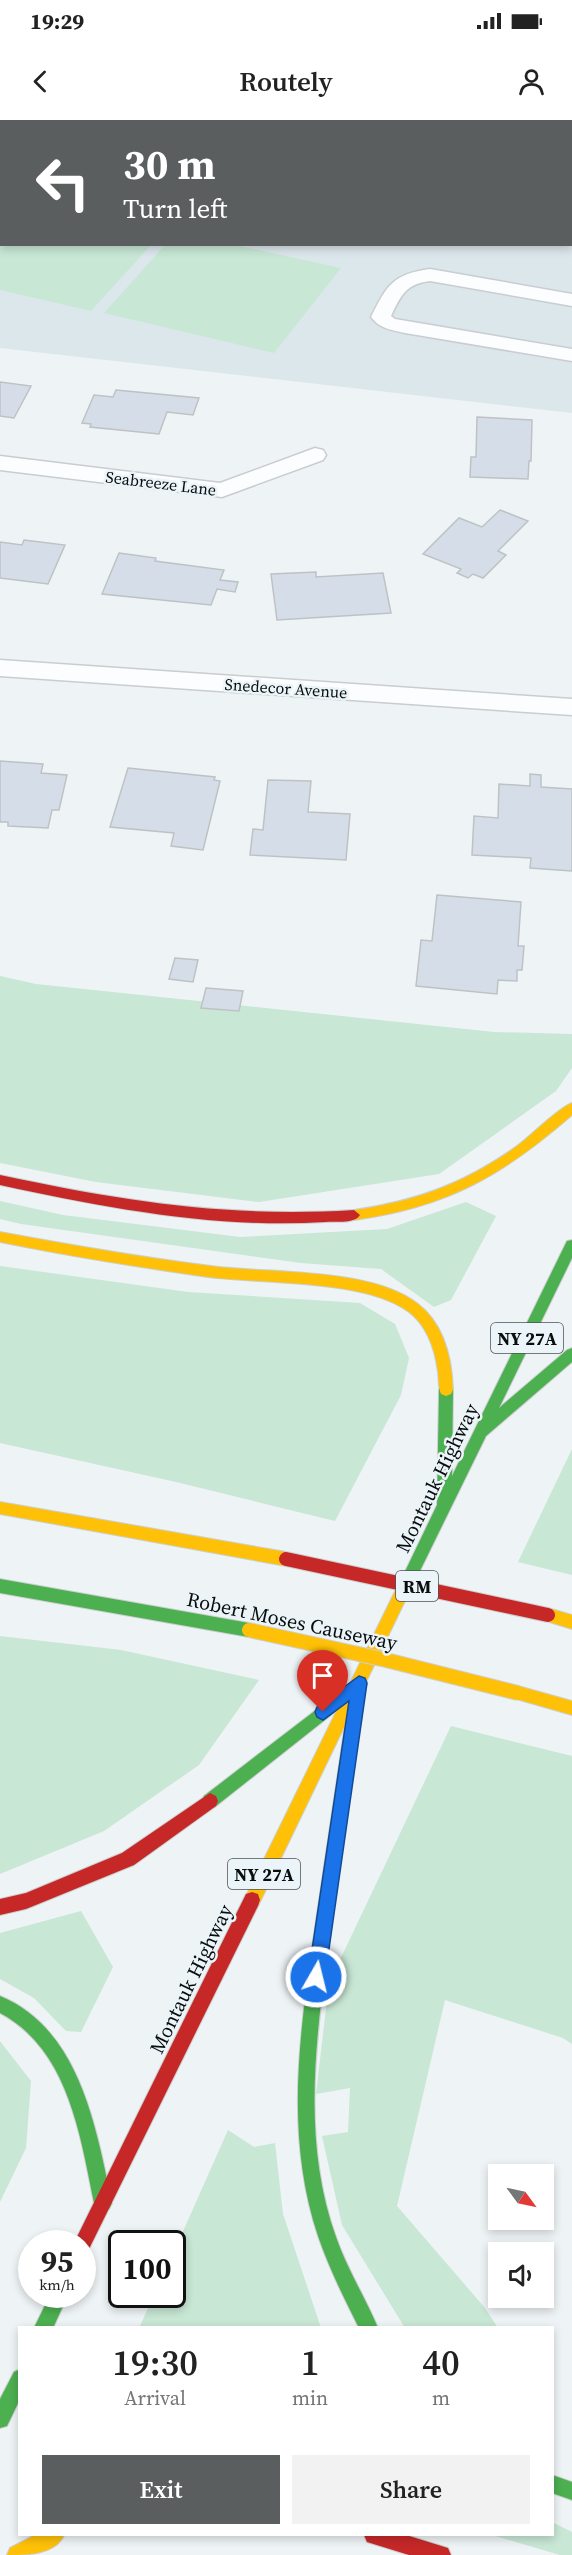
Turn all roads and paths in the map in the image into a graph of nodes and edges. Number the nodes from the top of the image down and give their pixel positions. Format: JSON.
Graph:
{"nodes":[{"id":1,"x":572,"y":300,"type":"edge"},
{"id":2,"x":572,"y":355,"type":"edge"},
{"id":3,"x":315,"y":455,"type":"dead end"},
{"id":4,"x":0,"y":463,"type":"edge"},
{"id":5,"x":0,"y":668,"type":"edge"},
{"id":6,"x":572,"y":707,"type":"edge"},
{"id":7,"x":572,"y":1108,"type":"edge"},
{"id":8,"x":0,"y":1180,"type":"edge"},
{"id":9,"x":0,"y":1238,"type":"edge"},
{"id":10,"x":572,"y":1245,"type":"edge"},
{"id":11,"x":572,"y":1354,"type":"edge"},
{"id":12,"x":482,"y":1431,"type":"junction"},
{"id":13,"x":444,"y":1504,"type":"junction"},
{"id":14,"x":0,"y":1508,"type":"edge"},
{"id":15,"x":0,"y":1586,"type":"edge"},
{"id":16,"x":572,"y":1622,"type":"edge"},
{"id":17,"x":359,"y":1683,"type":"junction"},
{"id":18,"x":572,"y":1708,"type":"edge"},
{"id":19,"x":0,"y":1907,"type":"edge"},
{"id":20,"x":0,"y":2004,"type":"edge"},
{"id":21,"x":103,"y":2203,"type":"junction"},
{"id":22,"x":90,"y":2230,"type":"edge"},
{"id":23,"x":53,"y":2308,"type":"edge"},
{"id":24,"x":44,"y":2326,"type":"edge"},
{"id":25,"x":368,"y":2326,"type":"edge"},
{"id":26,"x":18,"y":2382,"type":"edge"},
{"id":27,"x":0,"y":2419,"type":"edge"},
{"id":28,"x":554,"y":2485,"type":"edge"},
{"id":29,"x":572,"y":2491,"type":"edge"},
{"id":30,"x":52,"y":2536,"type":"edge"},
{"id":31,"x":377,"y":2536,"type":"edge"},
{"id":32,"x":17,"y":2555,"type":"edge"},
{"id":33,"x":441,"y":2555,"type":"edge"}],
"edges":[{"from":1,"to":2,"type":"lane"},
{"from":3,"to":4,"type":"street","name":"Seabreeze Lane"},
{"from":5,"to":6,"type":"street","name":"Snedecor Avenue"},
{"from":7,"to":8,"type":"main road"},
{"from":9,"to":13,"type":"main road"},
{"from":10,"to":12,"type":"main road","name":"Montauk Highway","number":"NY 27A"},
{"from":11,"to":12,"type":"main road"},
{"from":12,"to":13,"type":"main road","name":"Montauk Highway","number":"NY 27A"},
{"from":13,"to":17,"type":"main road","name":"Montauk Highway","number":"NY 27A"},
{"from":14,"to":16,"type":"main road","number":"RM","bridge":true},
{"from":15,"to":18,"type":"main road","name":"Robert Moses Causeway","bridge":true},
{"from":17,"to":19,"type":"main road"},
{"from":17,"to":21,"type":"main road","name":"Montauk Highway","number":"NY 27A"},
{"from":17,"to":25,"type":"main road"},
{"from":20,"to":21,"type":"main road"},
{"from":21,"to":22,"type":"main road","name":"Montauk Highway","number":"NY 27A"},
{"from":23,"to":24,"type":"main road"},
{"from":26,"to":27,"type":"main road"},
{"from":28,"to":29,"type":"main road"},
{"from":30,"to":32,"type":"main road"},
{"from":31,"to":33,"type":"main road"}]}
